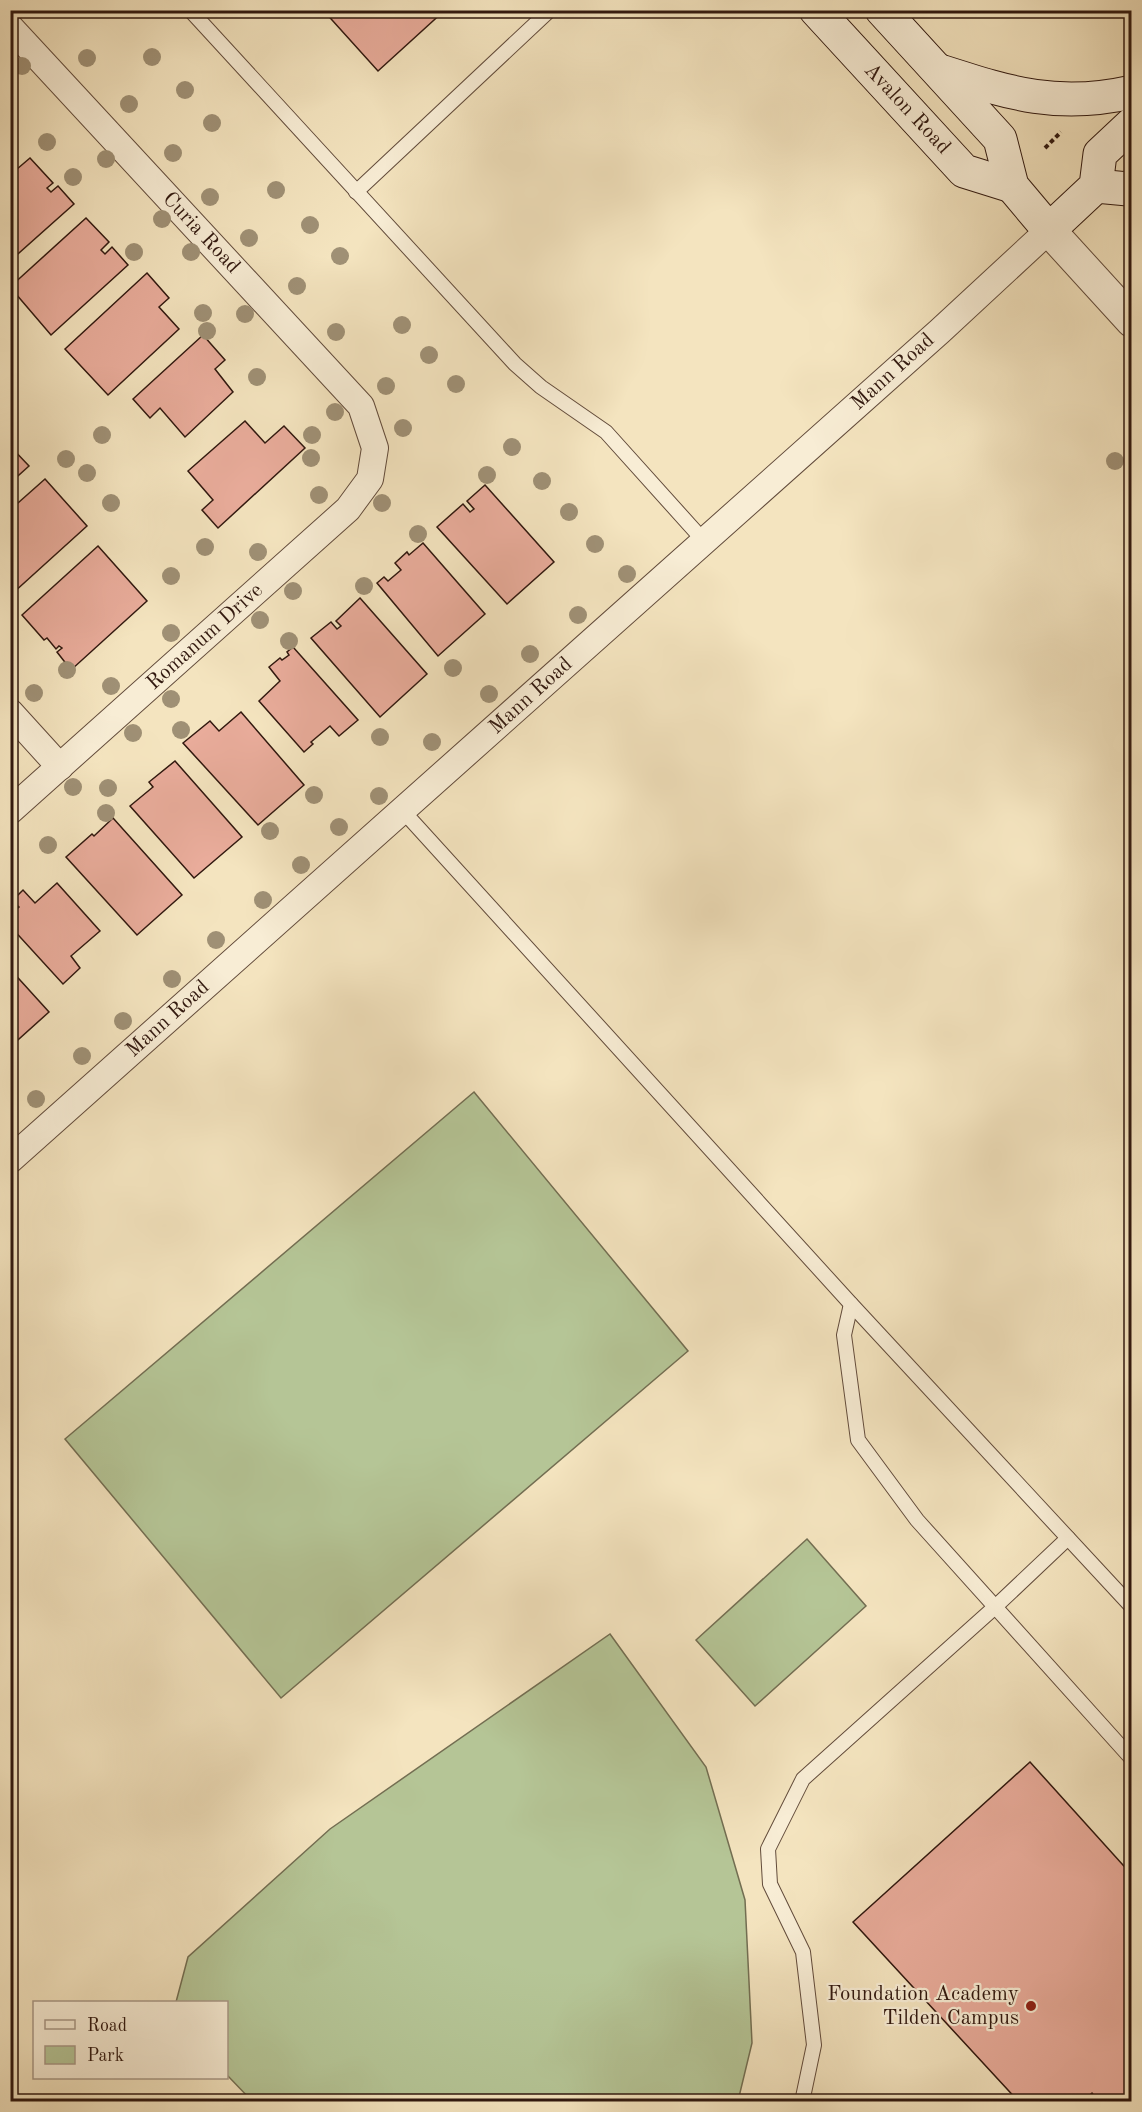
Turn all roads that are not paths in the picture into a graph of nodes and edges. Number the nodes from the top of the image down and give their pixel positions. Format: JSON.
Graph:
{"nodes":[{"id":1,"x":190,"y":10,"type":"edge"},
{"id":2,"x":550,"y":10,"type":"edge"},
{"id":3,"x":816,"y":10,"type":"edge"},
{"id":4,"x":882,"y":10,"type":"edge"},
{"id":5,"x":10,"y":27,"type":"edge"},
{"id":6,"x":938,"y":71,"type":"junction"},
{"id":7,"x":1131,"y":92,"type":"edge"},
{"id":8,"x":1131,"y":124,"type":"edge"},
{"id":9,"x":1012,"y":186,"type":"junction"},
{"id":10,"x":1096,"y":186,"type":"junction"},
{"id":11,"x":1131,"y":186,"type":"edge"},
{"id":12,"x":356,"y":192,"type":"junction"},
{"id":13,"x":1049,"y":230,"type":"junction"},
{"id":14,"x":1131,"y":321,"type":"edge"},
{"id":15,"x":375,"y":448,"type":"joint"},
{"id":16,"x":704,"y":541,"type":"junction"},
{"id":17,"x":10,"y":712,"type":"edge"},
{"id":18,"x":60,"y":767,"type":"junction"},
{"id":19,"x":10,"y":810,"type":"edge"},
{"id":20,"x":403,"y":811,"type":"junction"},
{"id":21,"x":10,"y":1160,"type":"edge"},
{"id":22,"x":851,"y":1304,"type":"junction"},
{"id":23,"x":1068,"y":1538,"type":"junction"},
{"id":24,"x":995,"y":1607,"type":"junction"},
{"id":25,"x":1131,"y":1607,"type":"edge"},
{"id":26,"x":1131,"y":1759,"type":"edge"},
{"id":27,"x":802,"y":2102,"type":"edge"}],
"edges":[{"from":1,"to":12,"type":"lane"},
{"from":2,"to":12,"type":"lane"},
{"from":3,"to":9,"type":"main road","name":"Avalon Road"},
{"from":4,"to":6,"type":"main road"},
{"from":5,"to":15,"type":"street","name":"Curia Road"},
{"from":6,"to":7,"type":"main road"},
{"from":6,"to":9,"type":"main road"},
{"from":8,"to":10,"type":"main road"},
{"from":9,"to":13,"type":"main road"},
{"from":10,"to":11,"type":"main road"},
{"from":10,"to":13,"type":"main road"},
{"from":12,"to":16,"type":"lane"},
{"from":13,"to":14,"type":"street"},
{"from":13,"to":16,"type":"street","name":"Mann Road"},
{"from":15,"to":18,"type":"street","name":"Romanum Drive"},
{"from":16,"to":20,"type":"street","name":"Mann Road"},
{"from":17,"to":18,"type":"street"},
{"from":18,"to":19,"type":"street","name":"Romanum Drive"},
{"from":20,"to":21,"type":"street","name":"Mann Road"},
{"from":20,"to":22,"type":"lane"},
{"from":22,"to":23,"type":"lane"},
{"from":22,"to":24,"type":"lane"},
{"from":23,"to":24,"type":"lane"},
{"from":23,"to":25,"type":"lane"},
{"from":24,"to":26,"type":"lane"},
{"from":24,"to":27,"type":"lane"}]}
